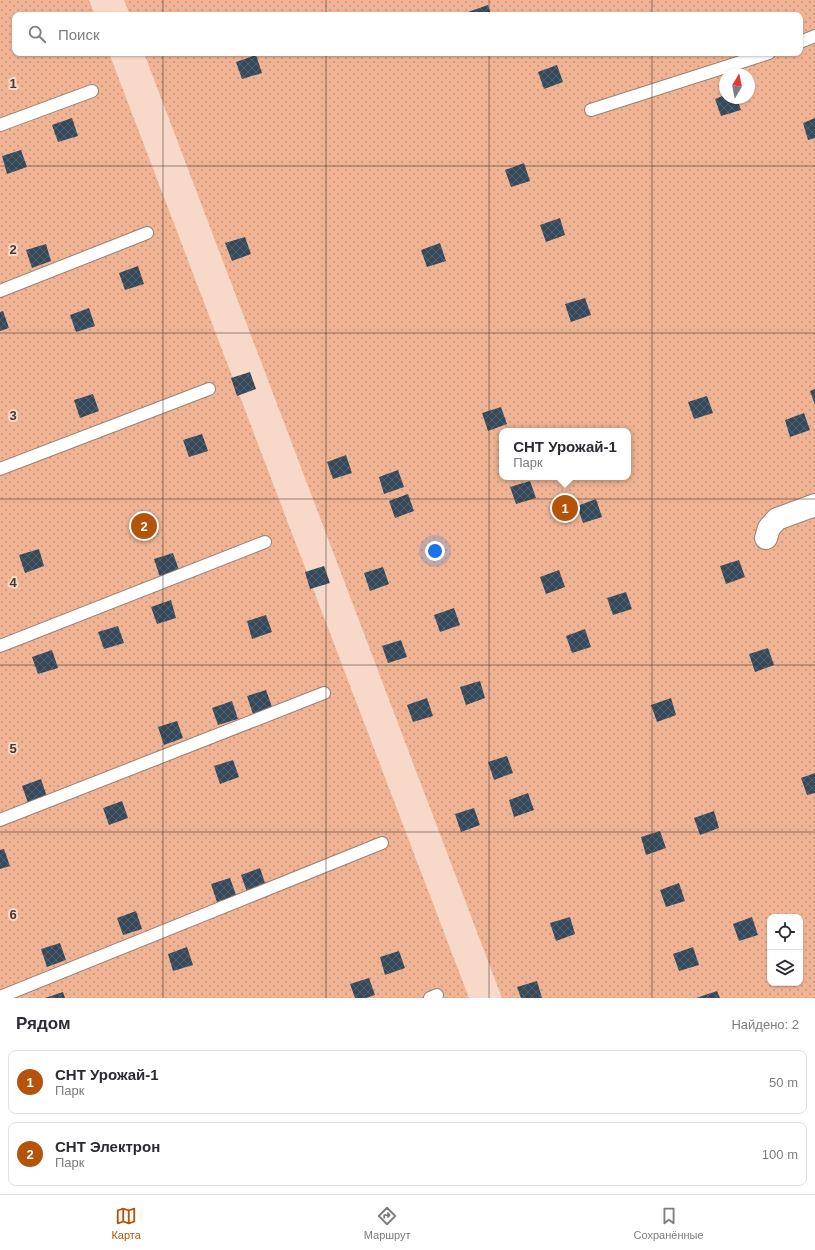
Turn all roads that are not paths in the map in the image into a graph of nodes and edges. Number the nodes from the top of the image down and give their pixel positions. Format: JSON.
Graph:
{"nodes":[{"id":1,"x":815,"y":36,"type":"edge"},
{"id":2,"x":803,"y":41,"type":"edge"},
{"id":3,"x":760,"y":56,"type":"edge"},
{"id":4,"x":92,"y":90,"type":"dead end"},
{"id":5,"x":591,"y":110,"type":"dead end"},
{"id":6,"x":0,"y":125,"type":"edge"},
{"id":7,"x":147,"y":233,"type":"dead end"},
{"id":8,"x":0,"y":291,"type":"edge"},
{"id":9,"x":208,"y":389,"type":"dead end"},
{"id":10,"x":0,"y":469,"type":"edge"},
{"id":11,"x":815,"y":505,"type":"edge"},
{"id":12,"x":766,"y":538,"type":"dead end"},
{"id":13,"x":265,"y":542,"type":"dead end"},
{"id":14,"x":0,"y":646,"type":"edge"},
{"id":15,"x":324,"y":693,"type":"dead end"},
{"id":16,"x":0,"y":820,"type":"edge"},
{"id":17,"x":382,"y":843,"type":"dead end"},
{"id":18,"x":0,"y":997,"type":"edge"}],
"edges":[{"from":1,"to":2,"type":"lane"},
{"from":3,"to":5,"type":"lane"},
{"from":4,"to":6,"type":"lane"},
{"from":7,"to":8,"type":"lane"},
{"from":9,"to":10,"type":"lane"},
{"from":11,"to":12,"type":"street"},
{"from":13,"to":14,"type":"lane"},
{"from":15,"to":16,"type":"lane"},
{"from":17,"to":18,"type":"lane"}]}
